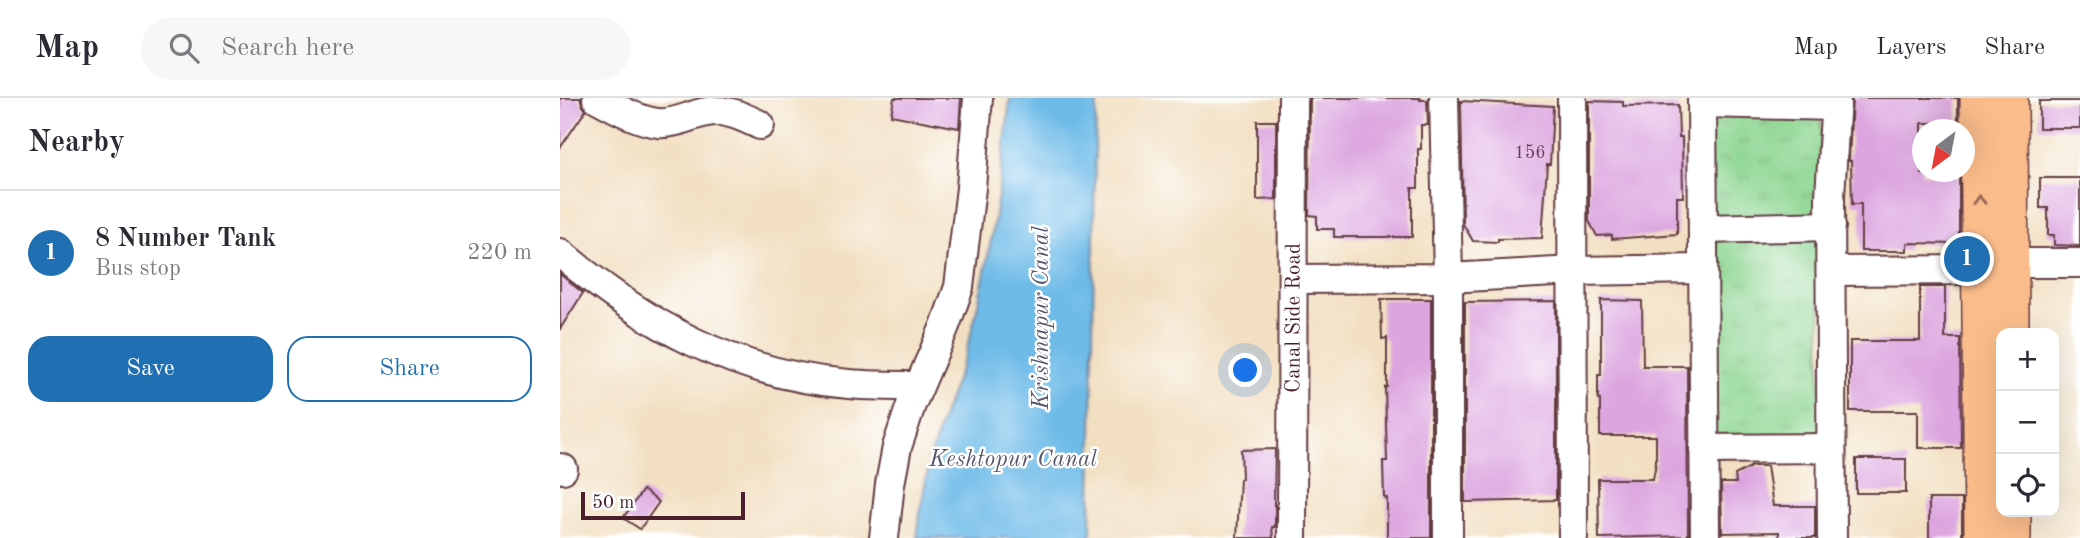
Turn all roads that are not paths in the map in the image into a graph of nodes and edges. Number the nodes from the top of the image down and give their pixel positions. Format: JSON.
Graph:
{"nodes":[{"id":1,"x":597,"y":98,"type":"edge"},
{"id":2,"x":978,"y":98,"type":"edge"},
{"id":3,"x":1293,"y":98,"type":"edge"},
{"id":4,"x":1444,"y":98,"type":"edge"},
{"id":5,"x":1572,"y":98,"type":"edge"},
{"id":6,"x":1978,"y":98,"type":"edge"},
{"id":7,"x":2010,"y":98,"type":"edge"},
{"id":8,"x":1702,"y":100,"type":"edge"},
{"id":9,"x":1836,"y":102,"type":"edge"},
{"id":10,"x":760,"y":125,"type":"dead end"},
{"id":11,"x":1831,"y":226,"type":"junction"},
{"id":12,"x":1703,"y":229,"type":"junction"},
{"id":13,"x":560,"y":253,"type":"edge"},
{"id":14,"x":2080,"y":263,"type":"edge"},
{"id":15,"x":1995,"y":267,"type":"junction"},
{"id":16,"x":1702,"y":270,"type":"junction"},
{"id":17,"x":1573,"y":271,"type":"junction"},
{"id":18,"x":1831,"y":271,"type":"junction"},
{"id":19,"x":1448,"y":278,"type":"junction"},
{"id":20,"x":1293,"y":279,"type":"junction"},
{"id":21,"x":2010,"y":328,"type":"edge"},
{"id":22,"x":919,"y":386,"type":"junction"},
{"id":23,"x":1831,"y":447,"type":"junction"},
{"id":24,"x":1704,"y":449,"type":"junction"},
{"id":25,"x":2013,"y":517,"type":"edge"},
{"id":26,"x":884,"y":538,"type":"edge"},
{"id":27,"x":1292,"y":538,"type":"edge"},
{"id":28,"x":1448,"y":538,"type":"edge"},
{"id":29,"x":1573,"y":538,"type":"edge"},
{"id":30,"x":1706,"y":538,"type":"edge"},
{"id":31,"x":1832,"y":538,"type":"edge"},
{"id":32,"x":1982,"y":538,"type":"edge"},
{"id":33,"x":2013,"y":538,"type":"edge"}],
"edges":[{"from":1,"to":10,"type":"street"},
{"from":2,"to":22,"type":"street"},
{"from":3,"to":20,"type":"street","name":"Canal Side Road"},
{"from":4,"to":19,"type":"street"},
{"from":5,"to":17,"type":"street"},
{"from":15,"to":6,"type":"main road","one_way":true},
{"from":7,"to":15,"type":"main road"},
{"from":8,"to":9,"type":"street"},
{"from":8,"to":12,"type":"street"},
{"from":9,"to":11,"type":"street"},
{"from":11,"to":12,"type":"street"},
{"from":11,"to":18,"type":"street"},
{"from":12,"to":16,"type":"street"},
{"from":13,"to":22,"type":"street"},
{"from":14,"to":15,"type":"street"},
{"from":15,"to":18,"type":"street"},
{"from":15,"to":21,"type":"main road"},
{"from":15,"to":32,"type":"main road"},
{"from":16,"to":17,"type":"street"},
{"from":16,"to":24,"type":"street"},
{"from":17,"to":19,"type":"street"},
{"from":17,"to":29,"type":"street"},
{"from":18,"to":23,"type":"street"},
{"from":19,"to":20,"type":"street"},
{"from":19,"to":28,"type":"street"},
{"from":20,"to":27,"type":"street","name":"Canal Side Road"},
{"from":22,"to":26,"type":"street"},
{"from":23,"to":24,"type":"street"},
{"from":23,"to":31,"type":"street"},
{"from":24,"to":30,"type":"street"},
{"from":25,"to":33,"type":"main road"}]}
